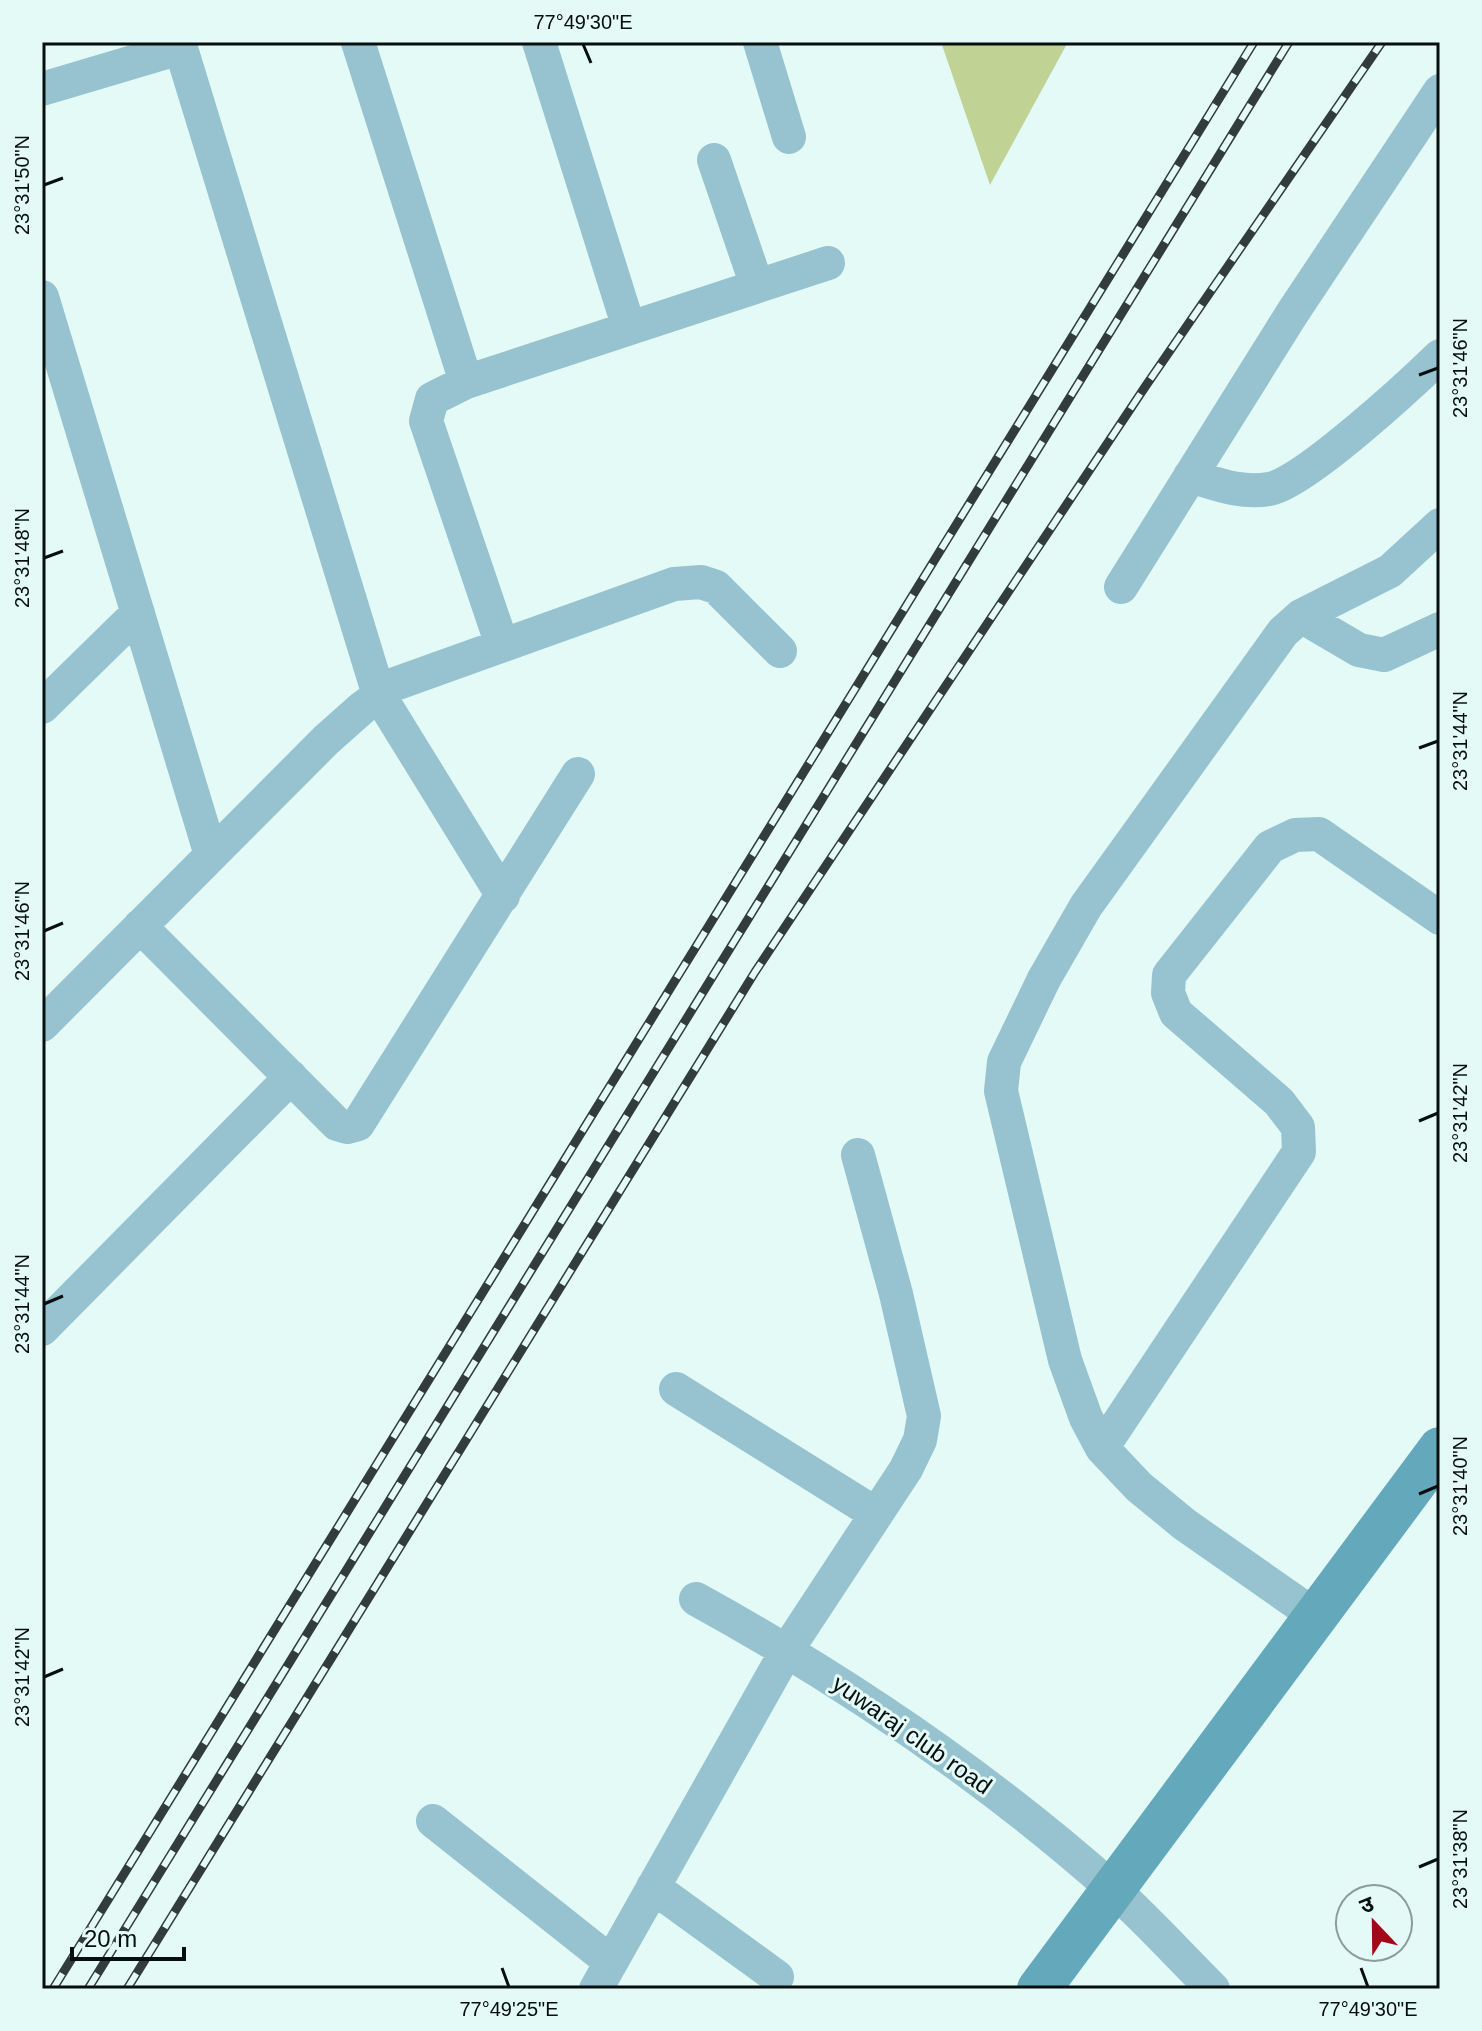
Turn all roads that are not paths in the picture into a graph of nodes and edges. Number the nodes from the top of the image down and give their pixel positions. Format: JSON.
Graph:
{"nodes":[{"id":1,"x":358,"y":42,"type":"edge"},
{"id":2,"x":539,"y":42,"type":"edge"},
{"id":3,"x":760,"y":42,"type":"edge"},
{"id":4,"x":180,"y":45,"type":"edge"},
{"id":5,"x":42,"y":89,"type":"edge"},
{"id":6,"x":1440,"y":91,"type":"edge"},
{"id":7,"x":789,"y":137,"type":"dead end"},
{"id":8,"x":714,"y":160,"type":"dead end"},
{"id":9,"x":828,"y":263,"type":"dead end"},
{"id":10,"x":757,"y":286,"type":"junction"},
{"id":11,"x":42,"y":297,"type":"edge"},
{"id":12,"x":629,"y":328,"type":"junction"},
{"id":13,"x":1440,"y":356,"type":"edge"},
{"id":14,"x":466,"y":382,"type":"junction"},
{"id":15,"x":1190,"y":476,"type":"junction"},
{"id":16,"x":1440,"y":525,"type":"edge"},
{"id":17,"x":1121,"y":587,"type":"dead end"},
{"id":18,"x":138,"y":613,"type":"junction"},
{"id":19,"x":1301,"y":616,"type":"junction"},
{"id":20,"x":1440,"y":629,"type":"edge"},
{"id":21,"x":502,"y":645,"type":"junction"},
{"id":22,"x":780,"y":651,"type":"dead end"},
{"id":23,"x":379,"y":695,"type":"junction"},
{"id":24,"x":42,"y":707,"type":"edge"},
{"id":25,"x":578,"y":774,"type":"dead end"},
{"id":26,"x":211,"y":855,"type":"junction"},
{"id":27,"x":503,"y":896,"type":"junction"},
{"id":28,"x":1440,"y":918,"type":"edge"},
{"id":29,"x":140,"y":926,"type":"junction"},
{"id":30,"x":42,"y":1025,"type":"edge"},
{"id":31,"x":291,"y":1077,"type":"junction"},
{"id":32,"x":858,"y":1155,"type":"dead end"},
{"id":33,"x":42,"y":1329,"type":"edge"},
{"id":34,"x":676,"y":1389,"type":"dead end"},
{"id":35,"x":1102,"y":1448,"type":"junction"},
{"id":36,"x":1440,"y":1449,"type":"edge"},
{"id":37,"x":876,"y":1514,"type":"junction"},
{"id":38,"x":696,"y":1599,"type":"dead end"},
{"id":39,"x":1317,"y":1617,"type":"junction"},
{"id":40,"x":787,"y":1650,"type":"junction"},
{"id":41,"x":433,"y":1821,"type":"dead end"},
{"id":42,"x":653,"y":1887,"type":"junction"},
{"id":43,"x":1114,"y":1891,"type":"junction"},
{"id":44,"x":603,"y":1975,"type":"edge"},
{"id":45,"x":777,"y":1977,"type":"dead end"},
{"id":46,"x":1039,"y":1989,"type":"edge"},
{"id":47,"x":1213,"y":1989,"type":"edge"}],
"edges":[{"from":1,"to":14,"type":"street"},
{"from":2,"to":12,"type":"street"},
{"from":3,"to":7,"type":"street"},
{"from":4,"to":5,"type":"street"},
{"from":4,"to":23,"type":"street"},
{"from":6,"to":15,"type":"street"},
{"from":8,"to":10,"type":"street"},
{"from":9,"to":10,"type":"street"},
{"from":10,"to":12,"type":"street"},
{"from":11,"to":18,"type":"street"},
{"from":12,"to":14,"type":"street"},
{"from":13,"to":15,"type":"street"},
{"from":14,"to":21,"type":"street"},
{"from":15,"to":17,"type":"street"},
{"from":16,"to":19,"type":"street"},
{"from":18,"to":24,"type":"street"},
{"from":18,"to":26,"type":"street"},
{"from":19,"to":20,"type":"street"},
{"from":19,"to":35,"type":"street"},
{"from":21,"to":22,"type":"street"},
{"from":21,"to":23,"type":"street"},
{"from":23,"to":26,"type":"street"},
{"from":23,"to":27,"type":"street"},
{"from":25,"to":27,"type":"street"},
{"from":26,"to":29,"type":"street"},
{"from":27,"to":31,"type":"street"},
{"from":28,"to":35,"type":"street"},
{"from":29,"to":30,"type":"street"},
{"from":29,"to":31,"type":"street"},
{"from":31,"to":33,"type":"street"},
{"from":32,"to":37,"type":"street"},
{"from":34,"to":37,"type":"street"},
{"from":35,"to":39,"type":"street"},
{"from":36,"to":39,"type":"main road"},
{"from":37,"to":40,"type":"street"},
{"from":38,"to":40,"type":"street","name":"yuwaraj club road"},
{"from":39,"to":43,"type":"main road"},
{"from":40,"to":42,"type":"street"},
{"from":40,"to":43,"type":"street","name":"yuwaraj club road"},
{"from":41,"to":44,"type":"street"},
{"from":42,"to":44,"type":"street"},
{"from":42,"to":45,"type":"street"},
{"from":43,"to":46,"type":"main road"},
{"from":43,"to":47,"type":"street","name":"yuwaraj club road"}]}
